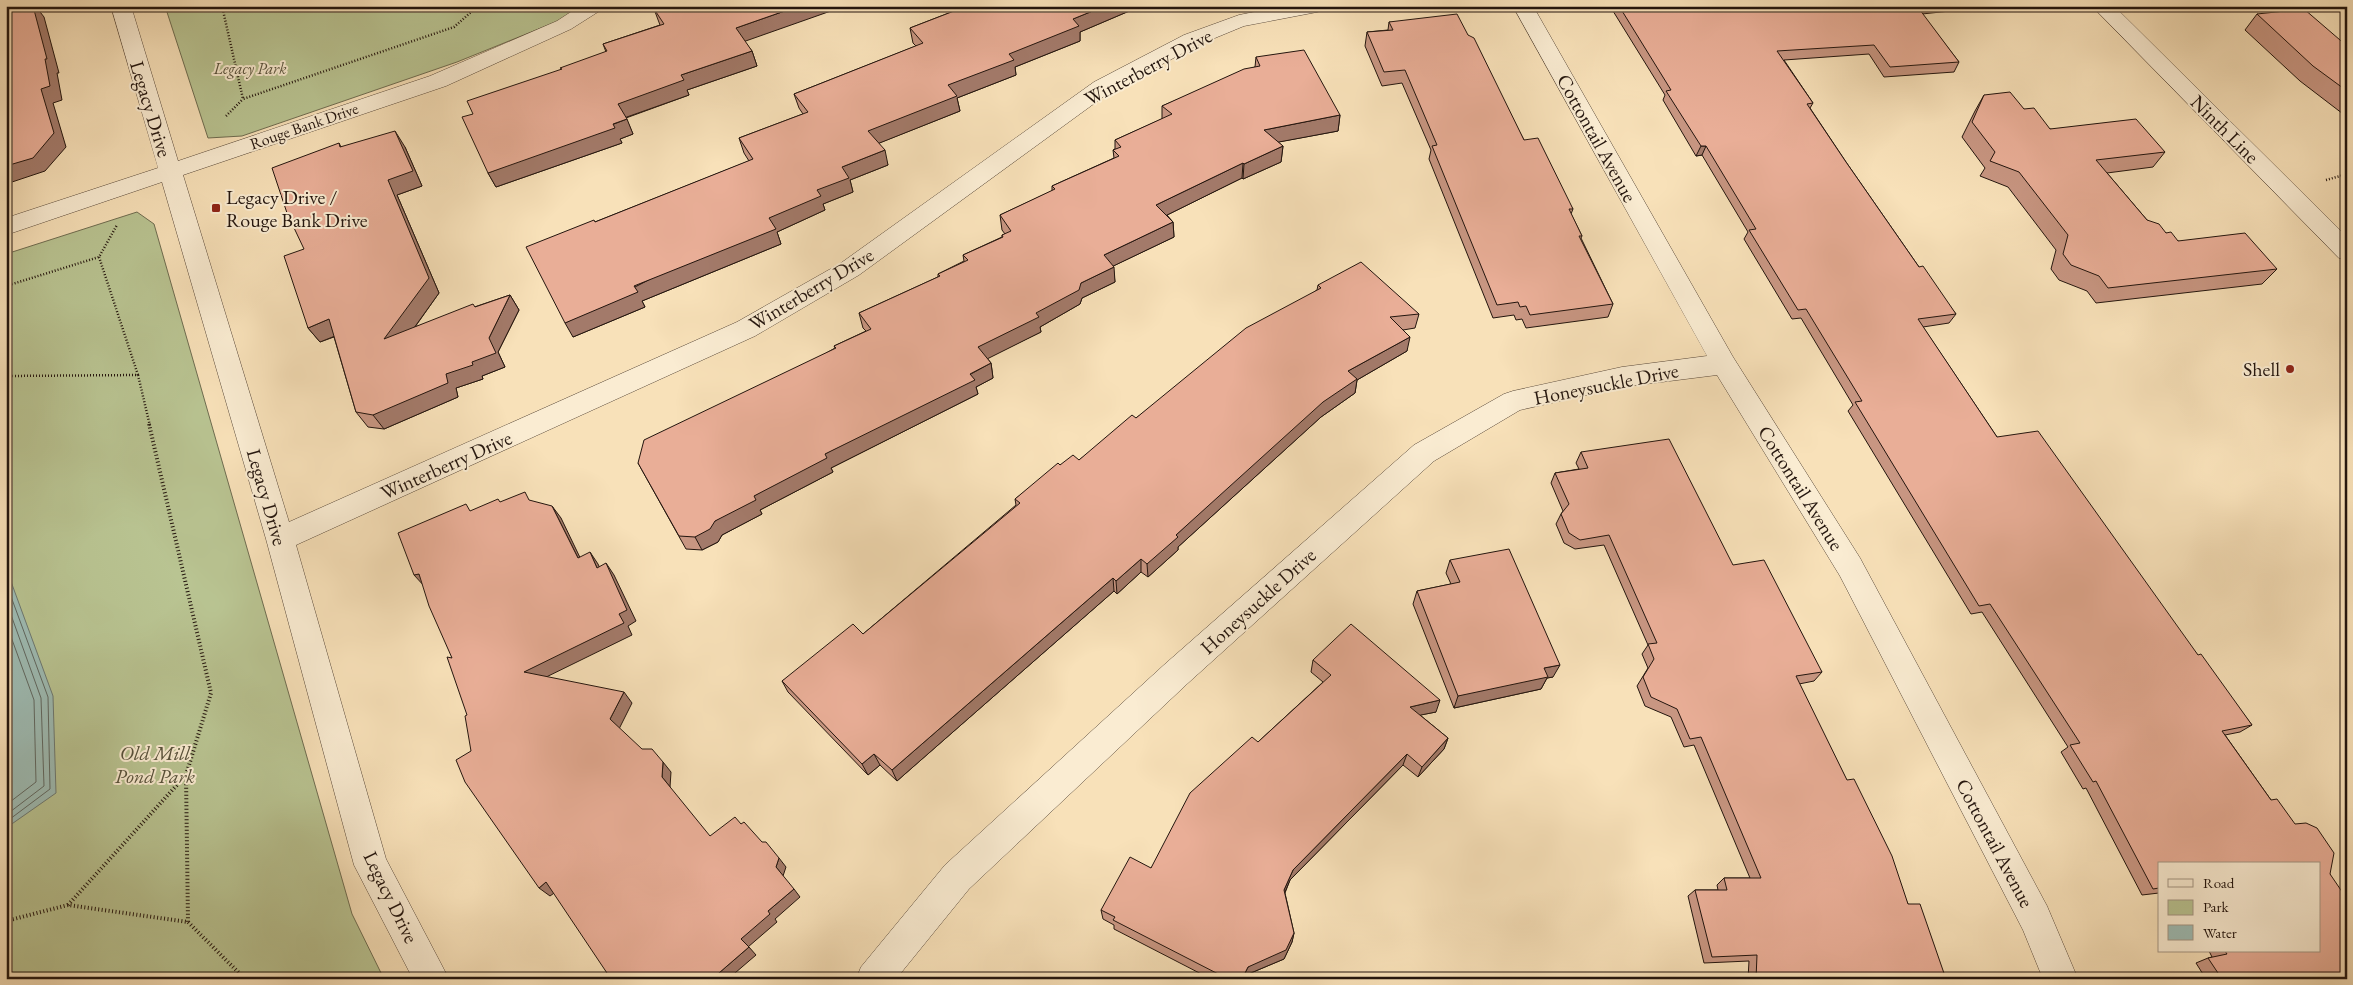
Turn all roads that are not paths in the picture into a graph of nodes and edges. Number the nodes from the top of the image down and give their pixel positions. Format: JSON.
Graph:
{"nodes":[{"id":1,"x":121,"y":6,"type":"edge"},
{"id":2,"x":594,"y":6,"type":"edge"},
{"id":3,"x":1317,"y":6,"type":"edge"},
{"id":4,"x":1524,"y":6,"type":"edge"},
{"id":5,"x":2102,"y":6,"type":"edge"},
{"id":6,"x":170,"y":172,"type":"junction"},
{"id":7,"x":6,"y":226,"type":"edge"},
{"id":8,"x":2347,"y":252,"type":"edge"},
{"id":9,"x":1724,"y":364,"type":"junction"},
{"id":10,"x":280,"y":539,"type":"junction"},
{"id":11,"x":432,"y":979,"type":"edge"},
{"id":12,"x":873,"y":979,"type":"edge"},
{"id":13,"x":2061,"y":979,"type":"edge"}],
"edges":[{"from":1,"to":6,"type":"street","name":"Legacy Drive"},
{"from":2,"to":6,"type":"street","name":"Rouge Bank Drive"},
{"from":3,"to":10,"type":"street","name":"Winterberry Drive"},
{"from":4,"to":9,"type":"street","name":"Cottontail Avenue"},
{"from":5,"to":8,"type":"street","name":"Ninth Line"},
{"from":6,"to":7,"type":"street","name":"Rouge Bank Drive"},
{"from":6,"to":10,"type":"street","name":"Legacy Drive"},
{"from":9,"to":12,"type":"street","name":"Honeysuckle Drive"},
{"from":9,"to":13,"type":"street","name":"Cottontail Avenue"},
{"from":10,"to":11,"type":"street","name":"Legacy Drive"}]}
